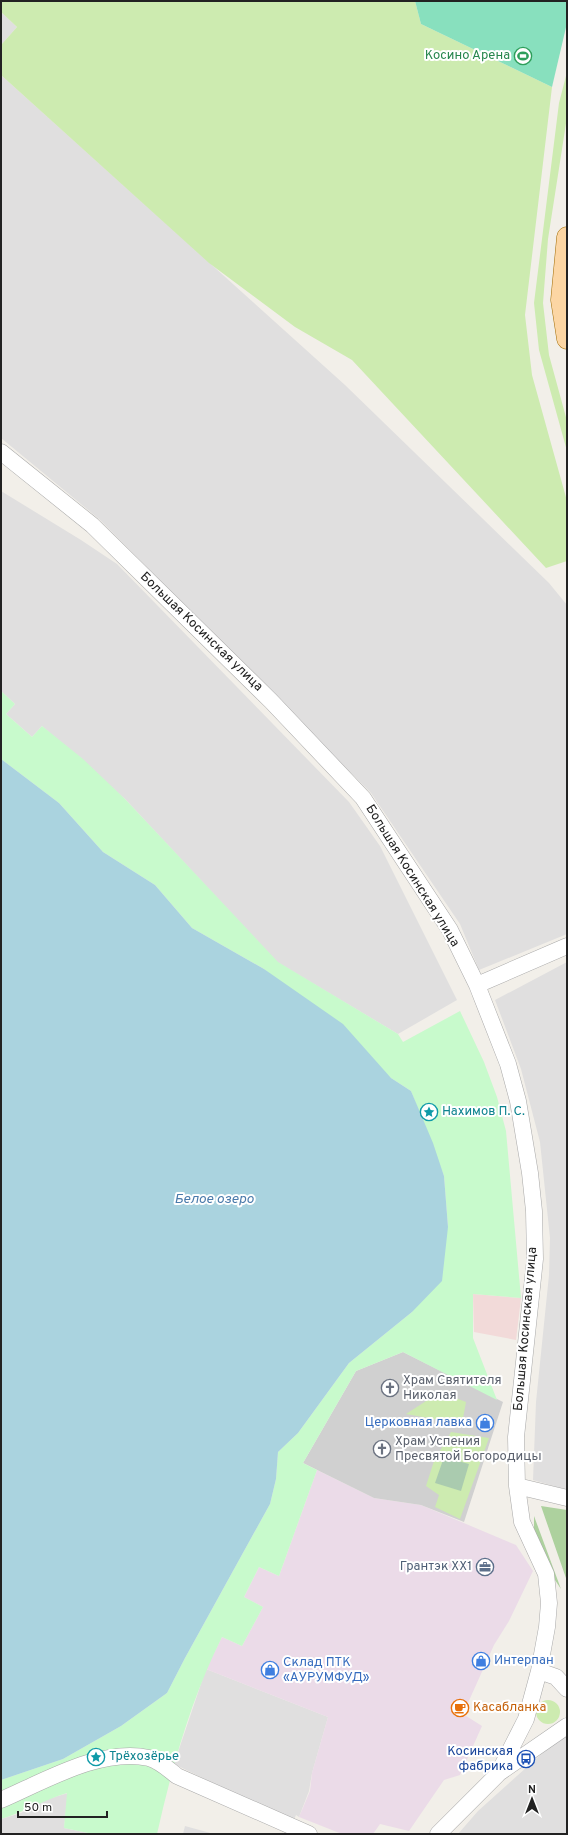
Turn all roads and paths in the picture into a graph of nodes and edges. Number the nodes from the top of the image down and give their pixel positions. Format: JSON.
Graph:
{"nodes":[{"id":1,"x":567,"y":237,"type":"edge"},
{"id":2,"x":567,"y":339,"type":"edge"},
{"id":3,"x":1,"y":452,"type":"edge"},
{"id":4,"x":567,"y":946,"type":"edge"},
{"id":5,"x":477,"y":985,"type":"junction"},
{"id":6,"x":517,"y":1486,"type":"junction"},
{"id":7,"x":567,"y":1498,"type":"edge"},
{"id":8,"x":539,"y":1671,"type":"junction"},
{"id":9,"x":567,"y":1689,"type":"edge"},
{"id":10,"x":526,"y":1719,"type":"junction"},
{"id":11,"x":567,"y":1726,"type":"edge"},
{"id":12,"x":549,"y":1740,"type":"junction"},
{"id":13,"x":498,"y":1774,"type":"junction"},
{"id":14,"x":1,"y":1800,"type":"edge"},
{"id":15,"x":309,"y":1834,"type":"edge"},
{"id":16,"x":438,"y":1834,"type":"edge"}],
"edges":[{"from":1,"to":2,"type":"main road"},
{"from":3,"to":5,"type":"street","name":"Большая Косинская улица"},
{"from":4,"to":5,"type":"street"},
{"from":5,"to":6,"type":"street","name":"Большая Косинская улица"},
{"from":6,"to":7,"type":"street"},
{"from":6,"to":8,"type":"street","name":"Большая Косинская улица"},
{"from":8,"to":9,"type":"street"},
{"from":8,"to":10,"type":"street","name":"Большая Косинская улица"},
{"from":10,"to":12,"type":"street"},
{"from":10,"to":13,"type":"street","name":"Большая Косинская улица"},
{"from":11,"to":12,"type":"street"},
{"from":12,"to":13,"type":"street"},
{"from":13,"to":16,"type":"street","name":"Большая Косинская улица"},
{"from":14,"to":15,"type":"street"}]}
